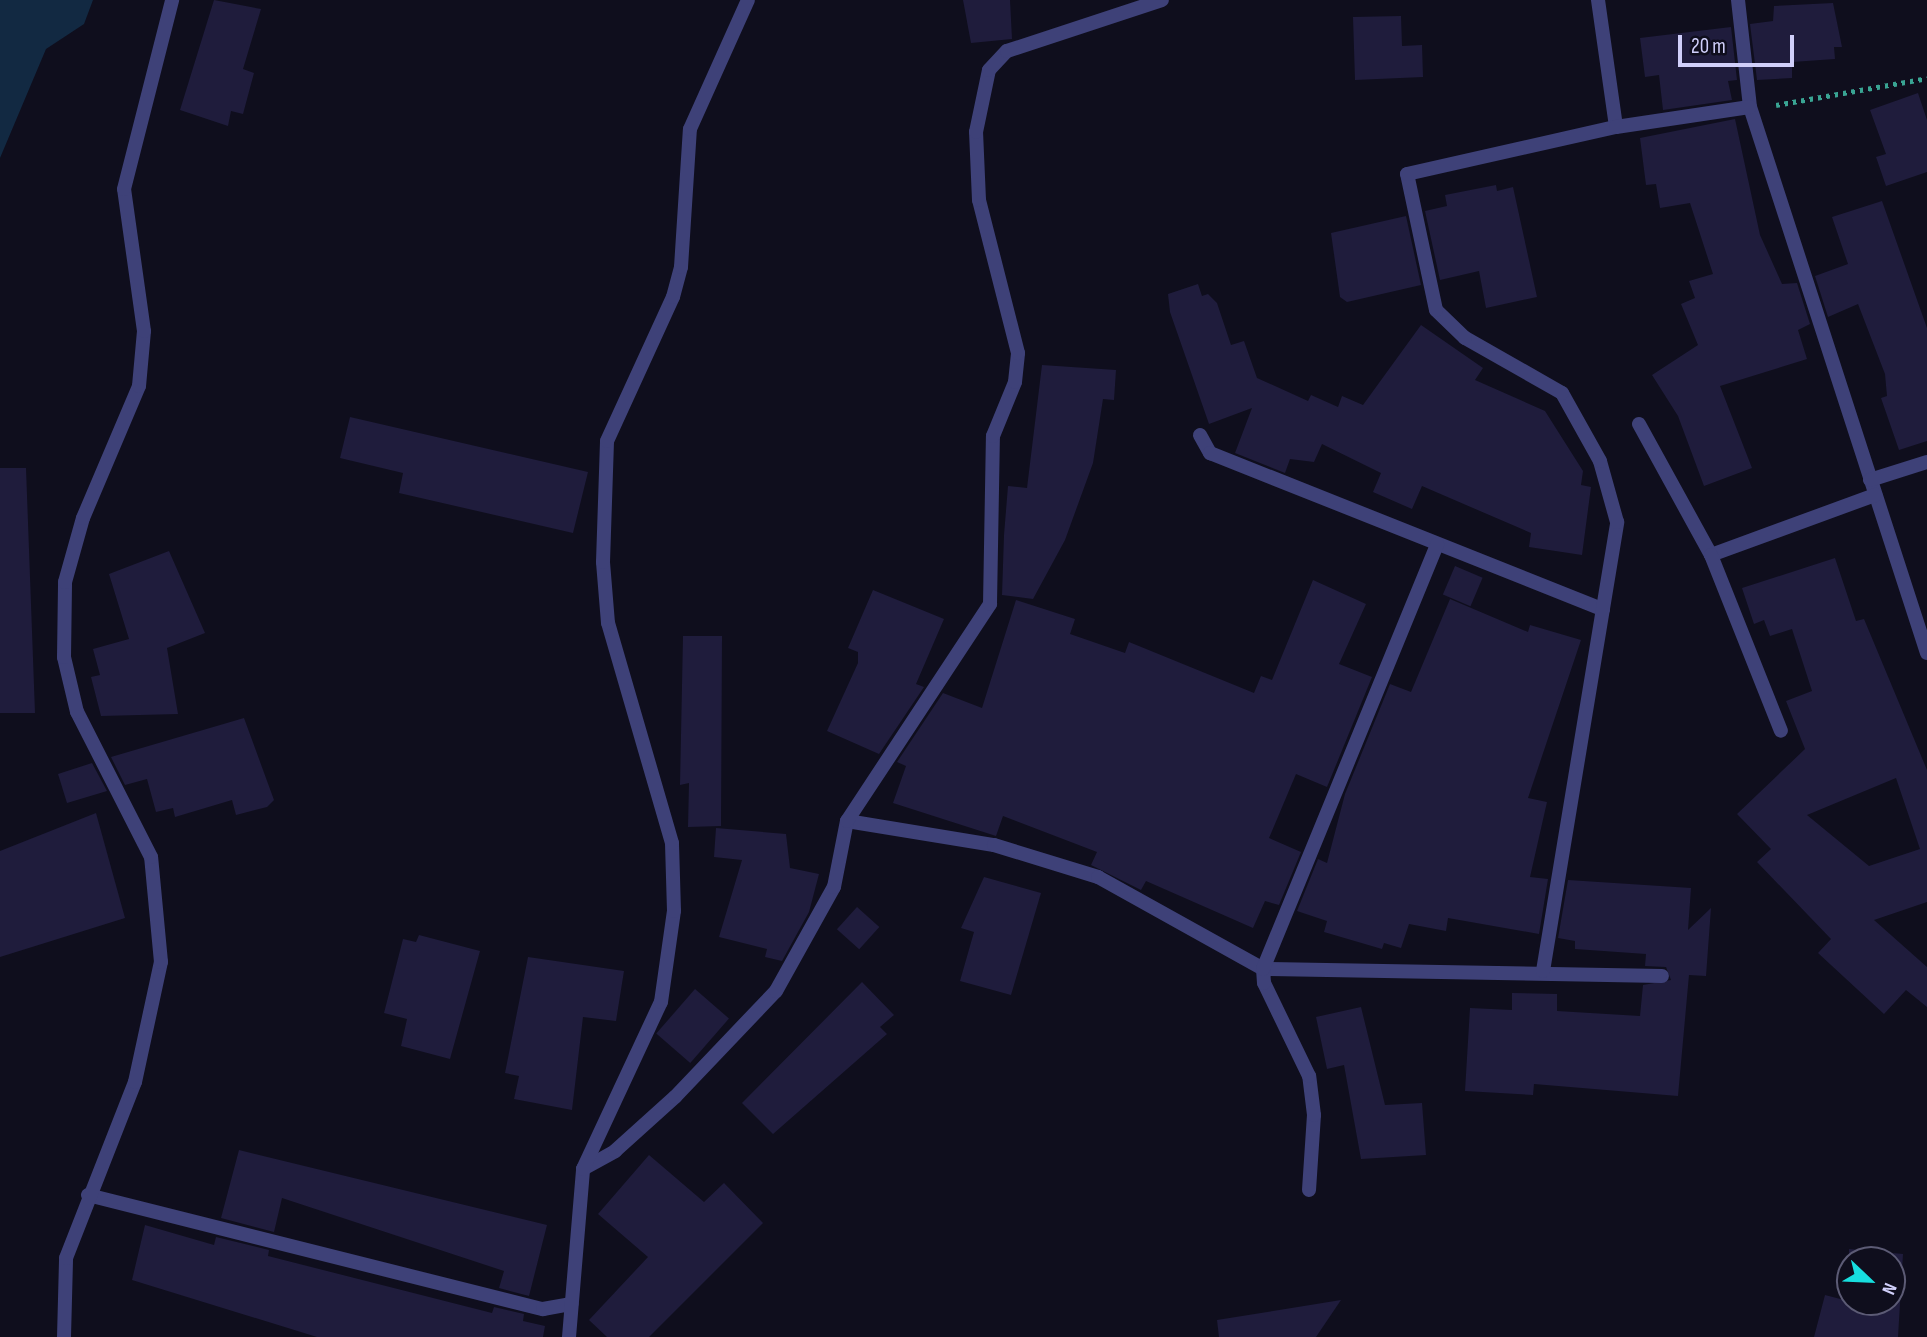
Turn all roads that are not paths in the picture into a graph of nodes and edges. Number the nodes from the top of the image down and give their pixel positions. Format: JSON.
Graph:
{"nodes":[{"id":1,"x":172,"y":0,"type":"edge"},
{"id":2,"x":748,"y":0,"type":"edge"},
{"id":3,"x":1162,"y":0,"type":"edge"},
{"id":4,"x":1598,"y":0,"type":"edge"},
{"id":5,"x":1738,"y":0,"type":"edge"},
{"id":6,"x":1750,"y":108,"type":"junction"},
{"id":7,"x":1616,"y":127,"type":"junction"},
{"id":8,"x":1639,"y":424,"type":"dead end"},
{"id":9,"x":1200,"y":435,"type":"dead end"},
{"id":10,"x":1927,"y":462,"type":"edge"},
{"id":11,"x":1870,"y":480,"type":"junction"},
{"id":12,"x":1875,"y":495,"type":"junction"},
{"id":13,"x":1437,"y":544,"type":"junction"},
{"id":14,"x":1711,"y":555,"type":"junction"},
{"id":15,"x":1603,"y":609,"type":"junction"},
{"id":16,"x":1927,"y":653,"type":"edge"},
{"id":17,"x":1781,"y":731,"type":"dead end"},
{"id":18,"x":847,"y":821,"type":"junction"},
{"id":19,"x":1263,"y":969,"type":"junction"},
{"id":20,"x":1543,"y":971,"type":"junction"},
{"id":21,"x":1662,"y":976,"type":"dead end"},
{"id":22,"x":583,"y":1169,"type":"junction"},
{"id":23,"x":1309,"y":1190,"type":"dead end"},
{"id":24,"x":88,"y":1195,"type":"junction"},
{"id":25,"x":572,"y":1304,"type":"junction"},
{"id":26,"x":64,"y":1337,"type":"edge"},
{"id":27,"x":569,"y":1337,"type":"edge"}],
"edges":[{"from":1,"to":24,"type":"street"},
{"from":2,"to":22,"type":"street"},
{"from":3,"to":18,"type":"street"},
{"from":4,"to":7,"type":"street"},
{"from":5,"to":6,"type":"street"},
{"from":6,"to":7,"type":"street"},
{"from":6,"to":11,"type":"street"},
{"from":7,"to":15,"type":"street"},
{"from":8,"to":14,"type":"street"},
{"from":9,"to":13,"type":"street"},
{"from":10,"to":11,"type":"street"},
{"from":11,"to":12,"type":"street"},
{"from":12,"to":14,"type":"street"},
{"from":12,"to":16,"type":"street"},
{"from":13,"to":15,"type":"street"},
{"from":13,"to":19,"type":"street"},
{"from":14,"to":17,"type":"street"},
{"from":15,"to":20,"type":"street"},
{"from":18,"to":19,"type":"street"},
{"from":18,"to":22,"type":"street"},
{"from":19,"to":20,"type":"street"},
{"from":19,"to":23,"type":"street"},
{"from":20,"to":21,"type":"street"},
{"from":22,"to":25,"type":"street"},
{"from":24,"to":25,"type":"street"},
{"from":24,"to":26,"type":"street"},
{"from":25,"to":27,"type":"street"}]}
